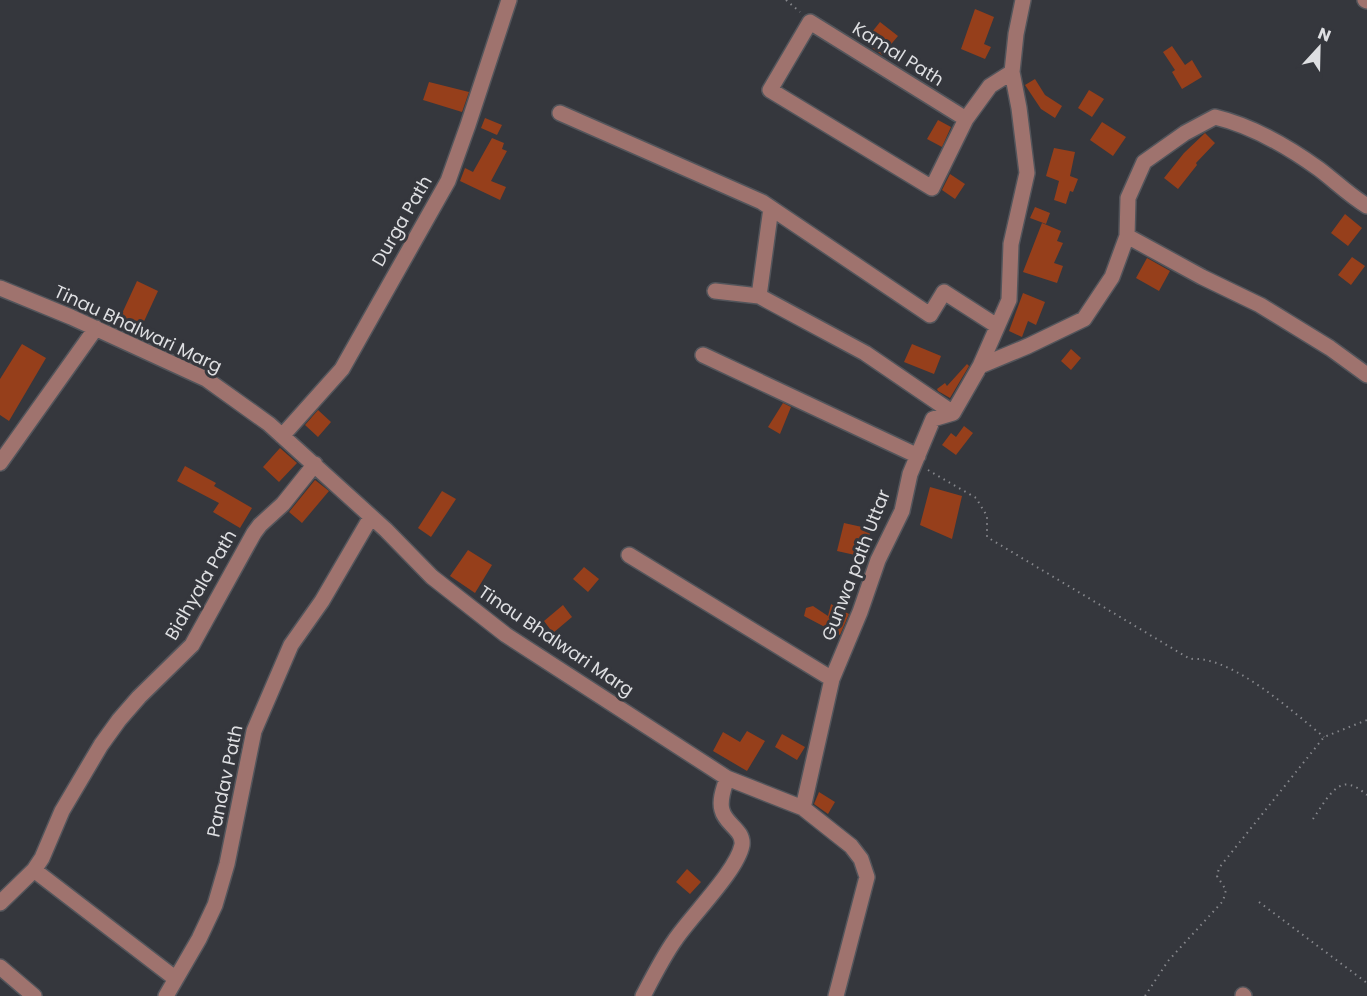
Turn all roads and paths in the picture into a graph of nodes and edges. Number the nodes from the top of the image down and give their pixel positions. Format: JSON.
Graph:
{"nodes":[{"id":1,"x":509,"y":0,"type":"edge"},
{"id":2,"x":786,"y":0,"type":"edge"},
{"id":3,"x":1023,"y":0,"type":"edge"},
{"id":4,"x":810,"y":22,"type":"junction"},
{"id":5,"x":1012,"y":72,"type":"junction"},
{"id":6,"x":560,"y":113,"type":"dead end"},
{"id":7,"x":966,"y":119,"type":"junction"},
{"id":8,"x":1367,"y":206,"type":"edge"},
{"id":9,"x":771,"y":208,"type":"junction"},
{"id":10,"x":1127,"y":236,"type":"junction"},
{"id":11,"x":0,"y":288,"type":"edge"},
{"id":12,"x":715,"y":291,"type":"dead end"},
{"id":13,"x":759,"y":296,"type":"junction"},
{"id":14,"x":997,"y":326,"type":"junction"},
{"id":15,"x":96,"y":328,"type":"junction"},
{"id":16,"x":703,"y":355,"type":"dead end"},
{"id":17,"x":980,"y":366,"type":"junction"},
{"id":18,"x":1367,"y":375,"type":"edge"},
{"id":19,"x":953,"y":413,"type":"junction"},
{"id":20,"x":282,"y":436,"type":"junction"},
{"id":21,"x":6,"y":442,"type":"edge"},
{"id":22,"x":916,"y":459,"type":"junction"},
{"id":23,"x":0,"y":463,"type":"edge"},
{"id":24,"x":315,"y":464,"type":"junction"},
{"id":25,"x":371,"y":517,"type":"junction"},
{"id":26,"x":629,"y":555,"type":"dead end"},
{"id":27,"x":832,"y":679,"type":"junction"},
{"id":28,"x":1367,"y":720,"type":"edge"},
{"id":29,"x":1324,"y":736,"type":"junction"},
{"id":30,"x":727,"y":778,"type":"junction"},
{"id":31,"x":1367,"y":795,"type":"edge"},
{"id":32,"x":803,"y":808,"type":"junction"},
{"id":33,"x":1312,"y":819,"type":"dead end"},
{"id":34,"x":34,"y":870,"type":"junction"},
{"id":35,"x":1258,"y":902,"type":"dead end"},
{"id":36,"x":0,"y":903,"type":"edge"},
{"id":37,"x":0,"y":967,"type":"edge"},
{"id":38,"x":176,"y":979,"type":"junction"},
{"id":39,"x":1367,"y":983,"type":"edge"},
{"id":40,"x":34,"y":996,"type":"edge"},
{"id":41,"x":166,"y":996,"type":"edge"},
{"id":42,"x":643,"y":996,"type":"edge"},
{"id":43,"x":836,"y":996,"type":"edge"},
{"id":44,"x":1145,"y":996,"type":"edge"}],
"edges":[{"from":1,"to":20,"type":"street","name":"Durga Path"},
{"from":2,"to":4,"type":"path"},
{"from":3,"to":5,"type":"street","name":"Gunwa path Uttar"},
{"from":4,"to":7,"type":"street","name":"Kamal Path"},
{"from":4,"to":7,"type":"street"},
{"from":5,"to":7,"type":"street"},
{"from":5,"to":14,"type":"street","name":"Gunwa path Uttar"},
{"from":6,"to":9,"type":"street"},
{"from":8,"to":10,"type":"street"},
{"from":9,"to":13,"type":"street"},
{"from":9,"to":14,"type":"street"},
{"from":10,"to":17,"type":"street"},
{"from":10,"to":18,"type":"street"},
{"from":11,"to":15,"type":"street","name":"Tinau Bhalwari Marg"},
{"from":12,"to":13,"type":"street"},
{"from":13,"to":19,"type":"street"},
{"from":14,"to":17,"type":"street","name":"Gunwa path Uttar"},
{"from":15,"to":20,"type":"street","name":"Tinau Bhalwari Marg"},
{"from":15,"to":21,"type":"street"},
{"from":16,"to":22,"type":"street"},
{"from":17,"to":19,"type":"street","name":"Gunwa path Uttar"},
{"from":19,"to":22,"type":"street","name":"Gunwa path Uttar"},
{"from":20,"to":24,"type":"street","name":"Tinau Bhalwari Marg"},
{"from":21,"to":23,"type":"street"},
{"from":22,"to":27,"type":"street","name":"Gunwa path Uttar"},
{"from":22,"to":29,"type":"path"},
{"from":24,"to":25,"type":"street","name":"Tinau Bhalwari Marg"},
{"from":24,"to":34,"type":"street","name":"Bidhyala Path"},
{"from":25,"to":30,"type":"street","name":"Tinau Bhalwari Marg"},
{"from":25,"to":38,"type":"street","name":"Pandav Path"},
{"from":26,"to":27,"type":"street"},
{"from":27,"to":32,"type":"street","name":"Gunwa path Uttar"},
{"from":28,"to":29,"type":"path"},
{"from":29,"to":44,"type":"path"},
{"from":30,"to":32,"type":"street","name":"Tinau Bhalwari Marg"},
{"from":30,"to":42,"type":"street"},
{"from":31,"to":33,"type":"path"},
{"from":32,"to":43,"type":"street","name":"Tinau Bhalwari Marg"},
{"from":34,"to":36,"type":"street","name":"Bidhyala Path"},
{"from":34,"to":38,"type":"street"},
{"from":35,"to":39,"type":"path"},
{"from":37,"to":40,"type":"street"},
{"from":38,"to":41,"type":"street","name":"Pandav Path"}]}
